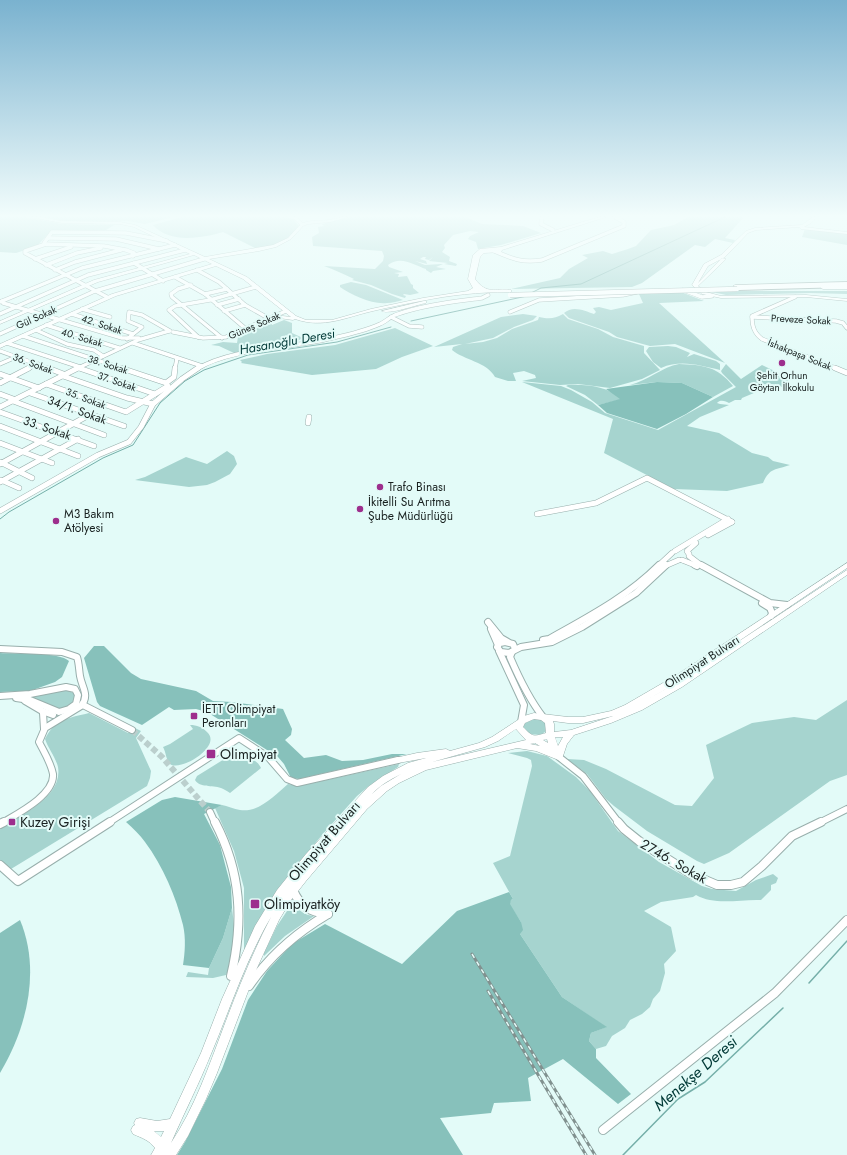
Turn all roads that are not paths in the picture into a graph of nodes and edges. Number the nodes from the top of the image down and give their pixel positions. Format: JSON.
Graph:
{"nodes":[{"id":1,"x":57,"y":271,"type":"edge"},
{"id":2,"x":75,"y":271,"type":"edge"},
{"id":3,"x":101,"y":271,"type":"edge"},
{"id":4,"x":137,"y":271,"type":"edge"},
{"id":5,"x":147,"y":271,"type":"edge"},
{"id":6,"x":165,"y":271,"type":"edge"},
{"id":7,"x":194,"y":271,"type":"edge"},
{"id":8,"x":198,"y":271,"type":"edge"},
{"id":9,"x":228,"y":271,"type":"edge"},
{"id":10,"x":474,"y":271,"type":"edge"},
{"id":11,"x":702,"y":271,"type":"edge"},
{"id":12,"x":712,"y":271,"type":"edge"},
{"id":13,"x":65,"y":275,"type":"junction"},
{"id":14,"x":152,"y":275,"type":"junction"},
{"id":15,"x":175,"y":277,"type":"junction"},
{"id":16,"x":847,"y":279,"type":"edge"},
{"id":17,"x":75,"y":280,"type":"junction"},
{"id":18,"x":162,"y":281,"type":"junction"},
{"id":19,"x":476,"y":284,"type":"junction"},
{"id":20,"x":191,"y":285,"type":"junction"},
{"id":21,"x":763,"y":285,"type":"junction"},
{"id":22,"x":84,"y":286,"type":"junction"},
{"id":23,"x":847,"y":286,"type":"edge"},
{"id":24,"x":254,"y":288,"type":"junction"},
{"id":25,"x":737,"y":288,"type":"junction"},
{"id":26,"x":227,"y":289,"type":"junction"},
{"id":27,"x":801,"y":289,"type":"joint"},
{"id":28,"x":94,"y":291,"type":"junction"},
{"id":29,"x":499,"y":291,"type":"junction"},
{"id":30,"x":469,"y":293,"type":"junction"},
{"id":31,"x":487,"y":293,"type":"junction"},
{"id":32,"x":510,"y":293,"type":"junction"},
{"id":33,"x":205,"y":294,"type":"junction"},
{"id":34,"x":232,"y":294,"type":"junction"},
{"id":35,"x":479,"y":295,"type":"junction"},
{"id":36,"x":712,"y":296,"type":"junction"},
{"id":37,"x":847,"y":296,"type":"edge"},
{"id":38,"x":107,"y":297,"type":"junction"},
{"id":39,"x":777,"y":297,"type":"junction"},
{"id":40,"x":795,"y":297,"type":"junction"},
{"id":41,"x":239,"y":299,"type":"junction"},
{"id":42,"x":210,"y":300,"type":"junction"},
{"id":43,"x":847,"y":300,"type":"edge"},
{"id":44,"x":1,"y":301,"type":"edge"},
{"id":45,"x":780,"y":303,"type":"junction"},
{"id":46,"x":182,"y":304,"type":"junction"},
{"id":47,"x":396,"y":304,"type":"junction"},
{"id":48,"x":217,"y":305,"type":"junction"},
{"id":49,"x":245,"y":305,"type":"junction"},
{"id":50,"x":16,"y":307,"type":"junction"},
{"id":51,"x":409,"y":307,"type":"junction"},
{"id":52,"x":82,"y":309,"type":"junction"},
{"id":53,"x":28,"y":310,"type":"junction"},
{"id":54,"x":224,"y":311,"type":"junction"},
{"id":55,"x":284,"y":312,"type":"junction"},
{"id":56,"x":510,"y":312,"type":"dead end"},
{"id":57,"x":0,"y":314,"type":"edge"},
{"id":58,"x":43,"y":314,"type":"junction"},
{"id":59,"x":72,"y":314,"type":"junction"},
{"id":60,"x":274,"y":316,"type":"junction"},
{"id":61,"x":110,"y":317,"type":"dead end"},
{"id":62,"x":390,"y":317,"type":"junction"},
{"id":63,"x":752,"y":317,"type":"junction"},
{"id":64,"x":268,"y":318,"type":"junction"},
{"id":65,"x":60,"y":319,"type":"junction"},
{"id":66,"x":293,"y":319,"type":"junction"},
{"id":67,"x":0,"y":323,"type":"edge"},
{"id":68,"x":46,"y":325,"type":"junction"},
{"id":69,"x":422,"y":327,"type":"dead end"},
{"id":70,"x":847,"y":328,"type":"edge"},
{"id":71,"x":246,"y":329,"type":"junction"},
{"id":72,"x":36,"y":330,"type":"junction"},
{"id":73,"x":169,"y":332,"type":"junction"},
{"id":74,"x":0,"y":334,"type":"edge"},
{"id":75,"x":133,"y":334,"type":"junction"},
{"id":76,"x":23,"y":336,"type":"junction"},
{"id":77,"x":198,"y":337,"type":"junction"},
{"id":78,"x":145,"y":338,"type":"junction"},
{"id":79,"x":222,"y":338,"type":"junction"},
{"id":80,"x":126,"y":339,"type":"junction"},
{"id":81,"x":138,"y":342,"type":"junction"},
{"id":82,"x":2,"y":344,"type":"edge"},
{"id":83,"x":119,"y":348,"type":"junction"},
{"id":84,"x":0,"y":351,"type":"edge"},
{"id":85,"x":103,"y":356,"type":"junction"},
{"id":86,"x":16,"y":357,"type":"junction"},
{"id":87,"x":177,"y":358,"type":"junction"},
{"id":88,"x":96,"y":359,"type":"junction"},
{"id":89,"x":0,"y":364,"type":"edge"},
{"id":90,"x":38,"y":364,"type":"junction"},
{"id":91,"x":202,"y":366,"type":"junction"},
{"id":92,"x":79,"y":368,"type":"junction"},
{"id":93,"x":847,"y":373,"type":"edge"},
{"id":94,"x":0,"y":374,"type":"edge"},
{"id":95,"x":64,"y":375,"type":"junction"},
{"id":96,"x":11,"y":378,"type":"junction"},
{"id":97,"x":0,"y":383,"type":"edge"},
{"id":98,"x":46,"y":384,"type":"junction"},
{"id":99,"x":168,"y":386,"type":"dead end"},
{"id":100,"x":39,"y":388,"type":"junction"},
{"id":101,"x":30,"y":393,"type":"junction"},
{"id":102,"x":0,"y":394,"type":"edge"},
{"id":103,"x":155,"y":394,"type":"junction"},
{"id":104,"x":14,"y":400,"type":"junction"},
{"id":105,"x":142,"y":402,"type":"junction"},
{"id":106,"x":153,"y":404,"type":"junction"},
{"id":107,"x":0,"y":407,"type":"edge"},
{"id":108,"x":0,"y":412,"type":"edge"},
{"id":109,"x":89,"y":415,"type":"junction"},
{"id":110,"x":309,"y":417,"type":"dead end"},
{"id":111,"x":74,"y":423,"type":"junction"},
{"id":112,"x":308,"y":423,"type":"dead end"},
{"id":113,"x":0,"y":426,"type":"edge"},
{"id":114,"x":124,"y":426,"type":"dead end"},
{"id":115,"x":56,"y":432,"type":"junction"},
{"id":116,"x":104,"y":436,"type":"dead end"},
{"id":117,"x":78,"y":439,"type":"junction"},
{"id":118,"x":39,"y":442,"type":"junction"},
{"id":119,"x":0,"y":443,"type":"edge"},
{"id":120,"x":94,"y":446,"type":"dead end"},
{"id":121,"x":60,"y":450,"type":"junction"},
{"id":122,"x":22,"y":452,"type":"junction"},
{"id":123,"x":78,"y":456,"type":"dead end"},
{"id":124,"x":42,"y":460,"type":"junction"},
{"id":125,"x":0,"y":463,"type":"edge"},
{"id":126,"x":52,"y":463,"type":"dead end"},
{"id":127,"x":21,"y":472,"type":"junction"},
{"id":128,"x":32,"y":478,"type":"dead end"},
{"id":129,"x":1,"y":481,"type":"edge"},
{"id":130,"x":19,"y":488,"type":"dead end"},
{"id":131,"x":0,"y":511,"type":"edge"},
{"id":132,"x":537,"y":514,"type":"dead end"},
{"id":133,"x":728,"y":519,"type":"junction"},
{"id":134,"x":674,"y":552,"type":"junction"},
{"id":135,"x":689,"y":555,"type":"junction"},
{"id":136,"x":681,"y":560,"type":"junction"},
{"id":137,"x":847,"y":566,"type":"edge"},
{"id":138,"x":847,"y":572,"type":"edge"},
{"id":139,"x":787,"y":605,"type":"junction"},
{"id":140,"x":771,"y":616,"type":"junction"},
{"id":141,"x":510,"y":642,"type":"junction"},
{"id":142,"x":0,"y":648,"type":"edge"},
{"id":143,"x":498,"y":648,"type":"junction"},
{"id":144,"x":513,"y":651,"type":"junction"},
{"id":145,"x":82,"y":684,"type":"junction"},
{"id":146,"x":73,"y":688,"type":"junction"},
{"id":147,"x":0,"y":696,"type":"edge"},
{"id":148,"x":8,"y":696,"type":"junction"},
{"id":149,"x":16,"y":698,"type":"junction"},
{"id":150,"x":83,"y":705,"type":"junction"},
{"id":151,"x":43,"y":713,"type":"junction"},
{"id":152,"x":65,"y":715,"type":"junction"},
{"id":153,"x":543,"y":717,"type":"junction"},
{"id":154,"x":521,"y":722,"type":"junction"},
{"id":155,"x":44,"y":729,"type":"junction"},
{"id":156,"x":132,"y":730,"type":"tunnel mouth"},
{"id":157,"x":571,"y":733,"type":"junction"},
{"id":158,"x":550,"y":735,"type":"junction"},
{"id":159,"x":536,"y":740,"type":"junction"},
{"id":160,"x":515,"y":745,"type":"junction"},
{"id":161,"x":462,"y":751,"type":"junction"},
{"id":162,"x":559,"y":757,"type":"junction"},
{"id":163,"x":398,"y":760,"type":"junction"},
{"id":164,"x":426,"y":761,"type":"junction"},
{"id":165,"x":440,"y":763,"type":"junction"},
{"id":166,"x":405,"y":768,"type":"junction"},
{"id":167,"x":847,"y":809,"type":"edge"},
{"id":168,"x":210,"y":812,"type":"tunnel mouth"},
{"id":169,"x":0,"y":824,"type":"edge"},
{"id":170,"x":0,"y":865,"type":"edge"},
{"id":171,"x":293,"y":890,"type":"junction"},
{"id":172,"x":847,"y":920,"type":"edge"},
{"id":173,"x":231,"y":976,"type":"dead end"},
{"id":174,"x":239,"y":1001,"type":"junction"},
{"id":175,"x":174,"y":1123,"type":"junction"},
{"id":176,"x":603,"y":1130,"type":"dead end"},
{"id":177,"x":163,"y":1153,"type":"edge"}],
"edges":[{"from":1,"to":13,"type":"street"},
{"from":2,"to":13,"type":"street"},
{"from":3,"to":17,"type":"street"},
{"from":4,"to":22,"type":"main road"},
{"from":5,"to":14,"type":"street"},
{"from":6,"to":14,"type":"street","name":"Gül Sokak"},
{"from":7,"to":15,"type":"main road"},
{"from":8,"to":26,"type":"street"},
{"from":9,"to":24,"type":"main road"},
{"from":10,"to":19,"type":"main road"},
{"from":11,"to":36,"type":"main road"},
{"from":12,"to":37,"type":"main road"},
{"from":13,"to":17,"type":"street"},
{"from":13,"to":44,"type":"street"},
{"from":14,"to":18,"type":"street"},
{"from":14,"to":28,"type":"street","name":"Gül Sokak"},
{"from":15,"to":18,"type":"main road"},
{"from":15,"to":20,"type":"street"},
{"from":16,"to":21,"type":"main road"},
{"from":17,"to":22,"type":"street"},
{"from":17,"to":50,"type":"street"},
{"from":18,"to":38,"type":"main road"},
{"from":19,"to":29,"type":"main road"},
{"from":19,"to":30,"type":"main road"},
{"from":19,"to":31,"type":"main road"},
{"from":19,"to":35,"type":"main road"},
{"from":20,"to":33,"type":"street"},
{"from":20,"to":46,"type":"street"},
{"from":21,"to":23,"type":"main road"},
{"from":21,"to":25,"type":"main road"},
{"from":22,"to":28,"type":"street"},
{"from":22,"to":53,"type":"main road"},
{"from":23,"to":25,"type":"highway"},
{"from":23,"to":27,"type":"highway"},
{"from":24,"to":34,"type":"street"},
{"from":24,"to":55,"type":"main road"},
{"from":25,"to":27,"type":"main road"},
{"from":25,"to":32,"type":"main road","bridge":true},
{"from":26,"to":33,"type":"street"},
{"from":26,"to":34,"type":"street"},
{"from":28,"to":38,"type":"street"},
{"from":28,"to":58,"type":"street","name":"Gül Sokak"},
{"from":29,"to":31,"type":"main road"},
{"from":29,"to":32,"type":"main road"},
{"from":30,"to":35,"type":"main road"},
{"from":30,"to":47,"type":"main road"},
{"from":31,"to":32,"type":"main road"},
{"from":31,"to":35,"type":"main road"},
{"from":33,"to":42,"type":"street"},
{"from":34,"to":41,"type":"street"},
{"from":34,"to":42,"type":"street"},
{"from":35,"to":51,"type":"main road"},
{"from":35,"to":62,"type":"street"},
{"from":36,"to":39,"type":"main road"},
{"from":36,"to":56,"type":"street"},
{"from":38,"to":52,"type":"main road"},
{"from":39,"to":40,"type":"main road"},
{"from":39,"to":45,"type":"street"},
{"from":40,"to":43,"type":"main road"},
{"from":40,"to":45,"type":"street"},
{"from":41,"to":48,"type":"street"},
{"from":41,"to":49,"type":"street"},
{"from":42,"to":46,"type":"street"},
{"from":42,"to":48,"type":"street"},
{"from":44,"to":50,"type":"street"},
{"from":45,"to":63,"type":"street"},
{"from":46,"to":77,"type":"street"},
{"from":46,"to":79,"type":"street"},
{"from":47,"to":51,"type":"main road"},
{"from":47,"to":55,"type":"main road"},
{"from":48,"to":54,"type":"street"},
{"from":49,"to":54,"type":"street"},
{"from":49,"to":64,"type":"street"},
{"from":50,"to":53,"type":"street"},
{"from":50,"to":57,"type":"street"},
{"from":51,"to":66,"type":"main road"},
{"from":52,"to":59,"type":"main road"},
{"from":52,"to":61,"type":"street"},
{"from":53,"to":58,"type":"street"},
{"from":53,"to":67,"type":"main road"},
{"from":54,"to":71,"type":"street"},
{"from":55,"to":60,"type":"street","name":"Güneş Sokak"},
{"from":55,"to":66,"type":"main road"},
{"from":58,"to":65,"type":"street"},
{"from":58,"to":74,"type":"street","name":"Gül Sokak"},
{"from":59,"to":65,"type":"main road"},
{"from":59,"to":75,"type":"street","name":"42. Sokak"},
{"from":60,"to":64,"type":"street","name":"Güneş Sokak"},
{"from":60,"to":66,"type":"main road"},
{"from":62,"to":69,"type":"street"},
{"from":62,"to":91,"type":"street"},
{"from":63,"to":70,"type":"street","name":"Preveze Sokak"},
{"from":63,"to":93,"type":"street","name":"İshakpaşa Sokak"},
{"from":64,"to":71,"type":"street","name":"Güneş Sokak"},
{"from":65,"to":68,"type":"main road"},
{"from":65,"to":80,"type":"street"},
{"from":68,"to":72,"type":"main road"},
{"from":68,"to":83,"type":"street","name":"40. Sokak"},
{"from":71,"to":79,"type":"street","name":"Güneş Sokak"},
{"from":72,"to":76,"type":"main road"},
{"from":72,"to":85,"type":"street"},
{"from":73,"to":75,"type":"street"},
{"from":73,"to":77,"type":"street"},
{"from":73,"to":78,"type":"street"},
{"from":75,"to":80,"type":"street"},
{"from":76,"to":82,"type":"main road"},
{"from":76,"to":88,"type":"street","name":"38. Sokak"},
{"from":77,"to":79,"type":"street"},
{"from":78,"to":80,"type":"street"},
{"from":78,"to":81,"type":"street"},
{"from":81,"to":83,"type":"street"},
{"from":81,"to":87,"type":"street"},
{"from":82,"to":92,"type":"street","name":"37. Sokak"},
{"from":83,"to":85,"type":"street"},
{"from":84,"to":86,"type":"street","name":"36. Sokak"},
{"from":85,"to":88,"type":"street"},
{"from":86,"to":89,"type":"street"},
{"from":86,"to":90,"type":"street","name":"36. Sokak"},
{"from":87,"to":88,"type":"street","name":"38. Sokak"},
{"from":87,"to":91,"type":"street"},
{"from":88,"to":92,"type":"street"},
{"from":90,"to":95,"type":"street","name":"36. Sokak"},
{"from":90,"to":96,"type":"street"},
{"from":91,"to":106,"type":"street"},
{"from":92,"to":95,"type":"street"},
{"from":92,"to":103,"type":"street","name":"37. Sokak"},
{"from":94,"to":96,"type":"street"},
{"from":95,"to":98,"type":"street"},
{"from":95,"to":105,"type":"street","name":"36. Sokak"},
{"from":96,"to":97,"type":"street"},
{"from":96,"to":100,"type":"street"},
{"from":98,"to":100,"type":"street"},
{"from":98,"to":105,"type":"street","name":"35. Sokak"},
{"from":99,"to":103,"type":"street"},
{"from":100,"to":101,"type":"street"},
{"from":101,"to":104,"type":"street"},
{"from":101,"to":109,"type":"street","name":"34/1. Sokak"},
{"from":102,"to":104,"type":"street"},
{"from":103,"to":105,"type":"street"},
{"from":104,"to":107,"type":"street"},
{"from":104,"to":111,"type":"street"},
{"from":105,"to":106,"type":"street","name":"36. Sokak"},
{"from":106,"to":131,"type":"street"},
{"from":108,"to":115,"type":"street","name":"33. Sokak"},
{"from":109,"to":111,"type":"street"},
{"from":109,"to":114,"type":"street","name":"34/1. Sokak"},
{"from":110,"to":112,"type":"street"},
{"from":111,"to":115,"type":"street"},
{"from":111,"to":116,"type":"street"},
{"from":113,"to":118,"type":"street"},
{"from":115,"to":117,"type":"street","name":"33. Sokak"},
{"from":115,"to":118,"type":"street"},
{"from":117,"to":120,"type":"street","name":"33. Sokak"},
{"from":117,"to":121,"type":"street"},
{"from":118,"to":121,"type":"street"},
{"from":118,"to":122,"type":"street"},
{"from":119,"to":122,"type":"street"},
{"from":121,"to":123,"type":"street"},
{"from":121,"to":124,"type":"street"},
{"from":122,"to":124,"type":"street"},
{"from":122,"to":125,"type":"street"},
{"from":124,"to":126,"type":"street"},
{"from":124,"to":127,"type":"street"},
{"from":125,"to":127,"type":"street"},
{"from":127,"to":128,"type":"street"},
{"from":127,"to":129,"type":"street"},
{"from":129,"to":130,"type":"street"},
{"from":132,"to":133,"type":"street"},
{"from":133,"to":134,"type":"street"},
{"from":133,"to":135,"type":"street"},
{"from":134,"to":135,"type":"street"},
{"from":134,"to":136,"type":"street"},
{"from":134,"to":141,"type":"street"},
{"from":135,"to":136,"type":"street"},
{"from":135,"to":139,"type":"street"},
{"from":136,"to":140,"type":"street"},
{"from":136,"to":144,"type":"street"},
{"from":137,"to":139,"type":"main road","name":"Olimpiyat Bulvarı"},
{"from":138,"to":157,"type":"main road","name":"Olimpiyat Bulvarı"},
{"from":139,"to":140,"type":"main road","name":"Olimpiyat Bulvarı"},
{"from":140,"to":153,"type":"main road","name":"Olimpiyat Bulvarı"},
{"from":141,"to":143,"type":"street"},
{"from":141,"to":143,"type":"street"},
{"from":141,"to":144,"type":"street"},
{"from":142,"to":145,"type":"street"},
{"from":143,"to":144,"type":"street"},
{"from":143,"to":154,"type":"street"},
{"from":144,"to":153,"type":"street"},
{"from":145,"to":146,"type":"street"},
{"from":145,"to":150,"type":"street"},
{"from":146,"to":148,"type":"street"},
{"from":146,"to":149,"type":"street"},
{"from":147,"to":148,"type":"street"},
{"from":148,"to":149,"type":"street"},
{"from":149,"to":151,"type":"street"},
{"from":150,"to":152,"type":"street"},
{"from":150,"to":156,"type":"street"},
{"from":151,"to":152,"type":"street"},
{"from":151,"to":155,"type":"street"},
{"from":152,"to":155,"type":"street"},
{"from":153,"to":154,"type":"main road"},
{"from":153,"to":158,"type":"main road"},
{"from":154,"to":159,"type":"main road"},
{"from":154,"to":161,"type":"main road","name":"Olimpiyat Bulvarı"},
{"from":155,"to":169,"type":"street"},
{"from":157,"to":158,"type":"main road","name":"Olimpiyat Bulvarı"},
{"from":157,"to":162,"type":"main road"},
{"from":158,"to":159,"type":"main road"},
{"from":158,"to":162,"type":"main road"},
{"from":159,"to":160,"type":"main road","name":"Olimpiyat Bulvarı"},
{"from":159,"to":162,"type":"main road"},
{"from":160,"to":162,"type":"main road"},
{"from":160,"to":165,"type":"main road","name":"Olimpiyat Bulvarı"},
{"from":161,"to":163,"type":"main road"},
{"from":161,"to":164,"type":"main road","name":"Olimpiyat Bulvarı"},
{"from":162,"to":167,"type":"street","name":"2746. Sokak"},
{"from":163,"to":164,"type":"main road"},
{"from":163,"to":166,"type":"main road"},
{"from":163,"to":170,"type":"street"},
{"from":164,"to":165,"type":"main road"},
{"from":164,"to":166,"type":"main road","name":"Olimpiyat Bulvarı"},
{"from":165,"to":171,"type":"main road","name":"Olimpiyat Bulvarı"},
{"from":166,"to":175,"type":"main road","name":"Olimpiyat Bulvarı"},
{"from":168,"to":173,"type":"street"},
{"from":171,"to":174,"type":"main road","name":"Olimpiyat Bulvarı"},
{"from":171,"to":174,"type":"street"},
{"from":172,"to":176,"type":"street"},
{"from":174,"to":177,"type":"main road","name":"Olimpiyat Bulvarı"},
{"from":175,"to":177,"type":"main road","name":"Olimpiyat Bulvarı"},
{"from":175,"to":177,"type":"main road"}]}
